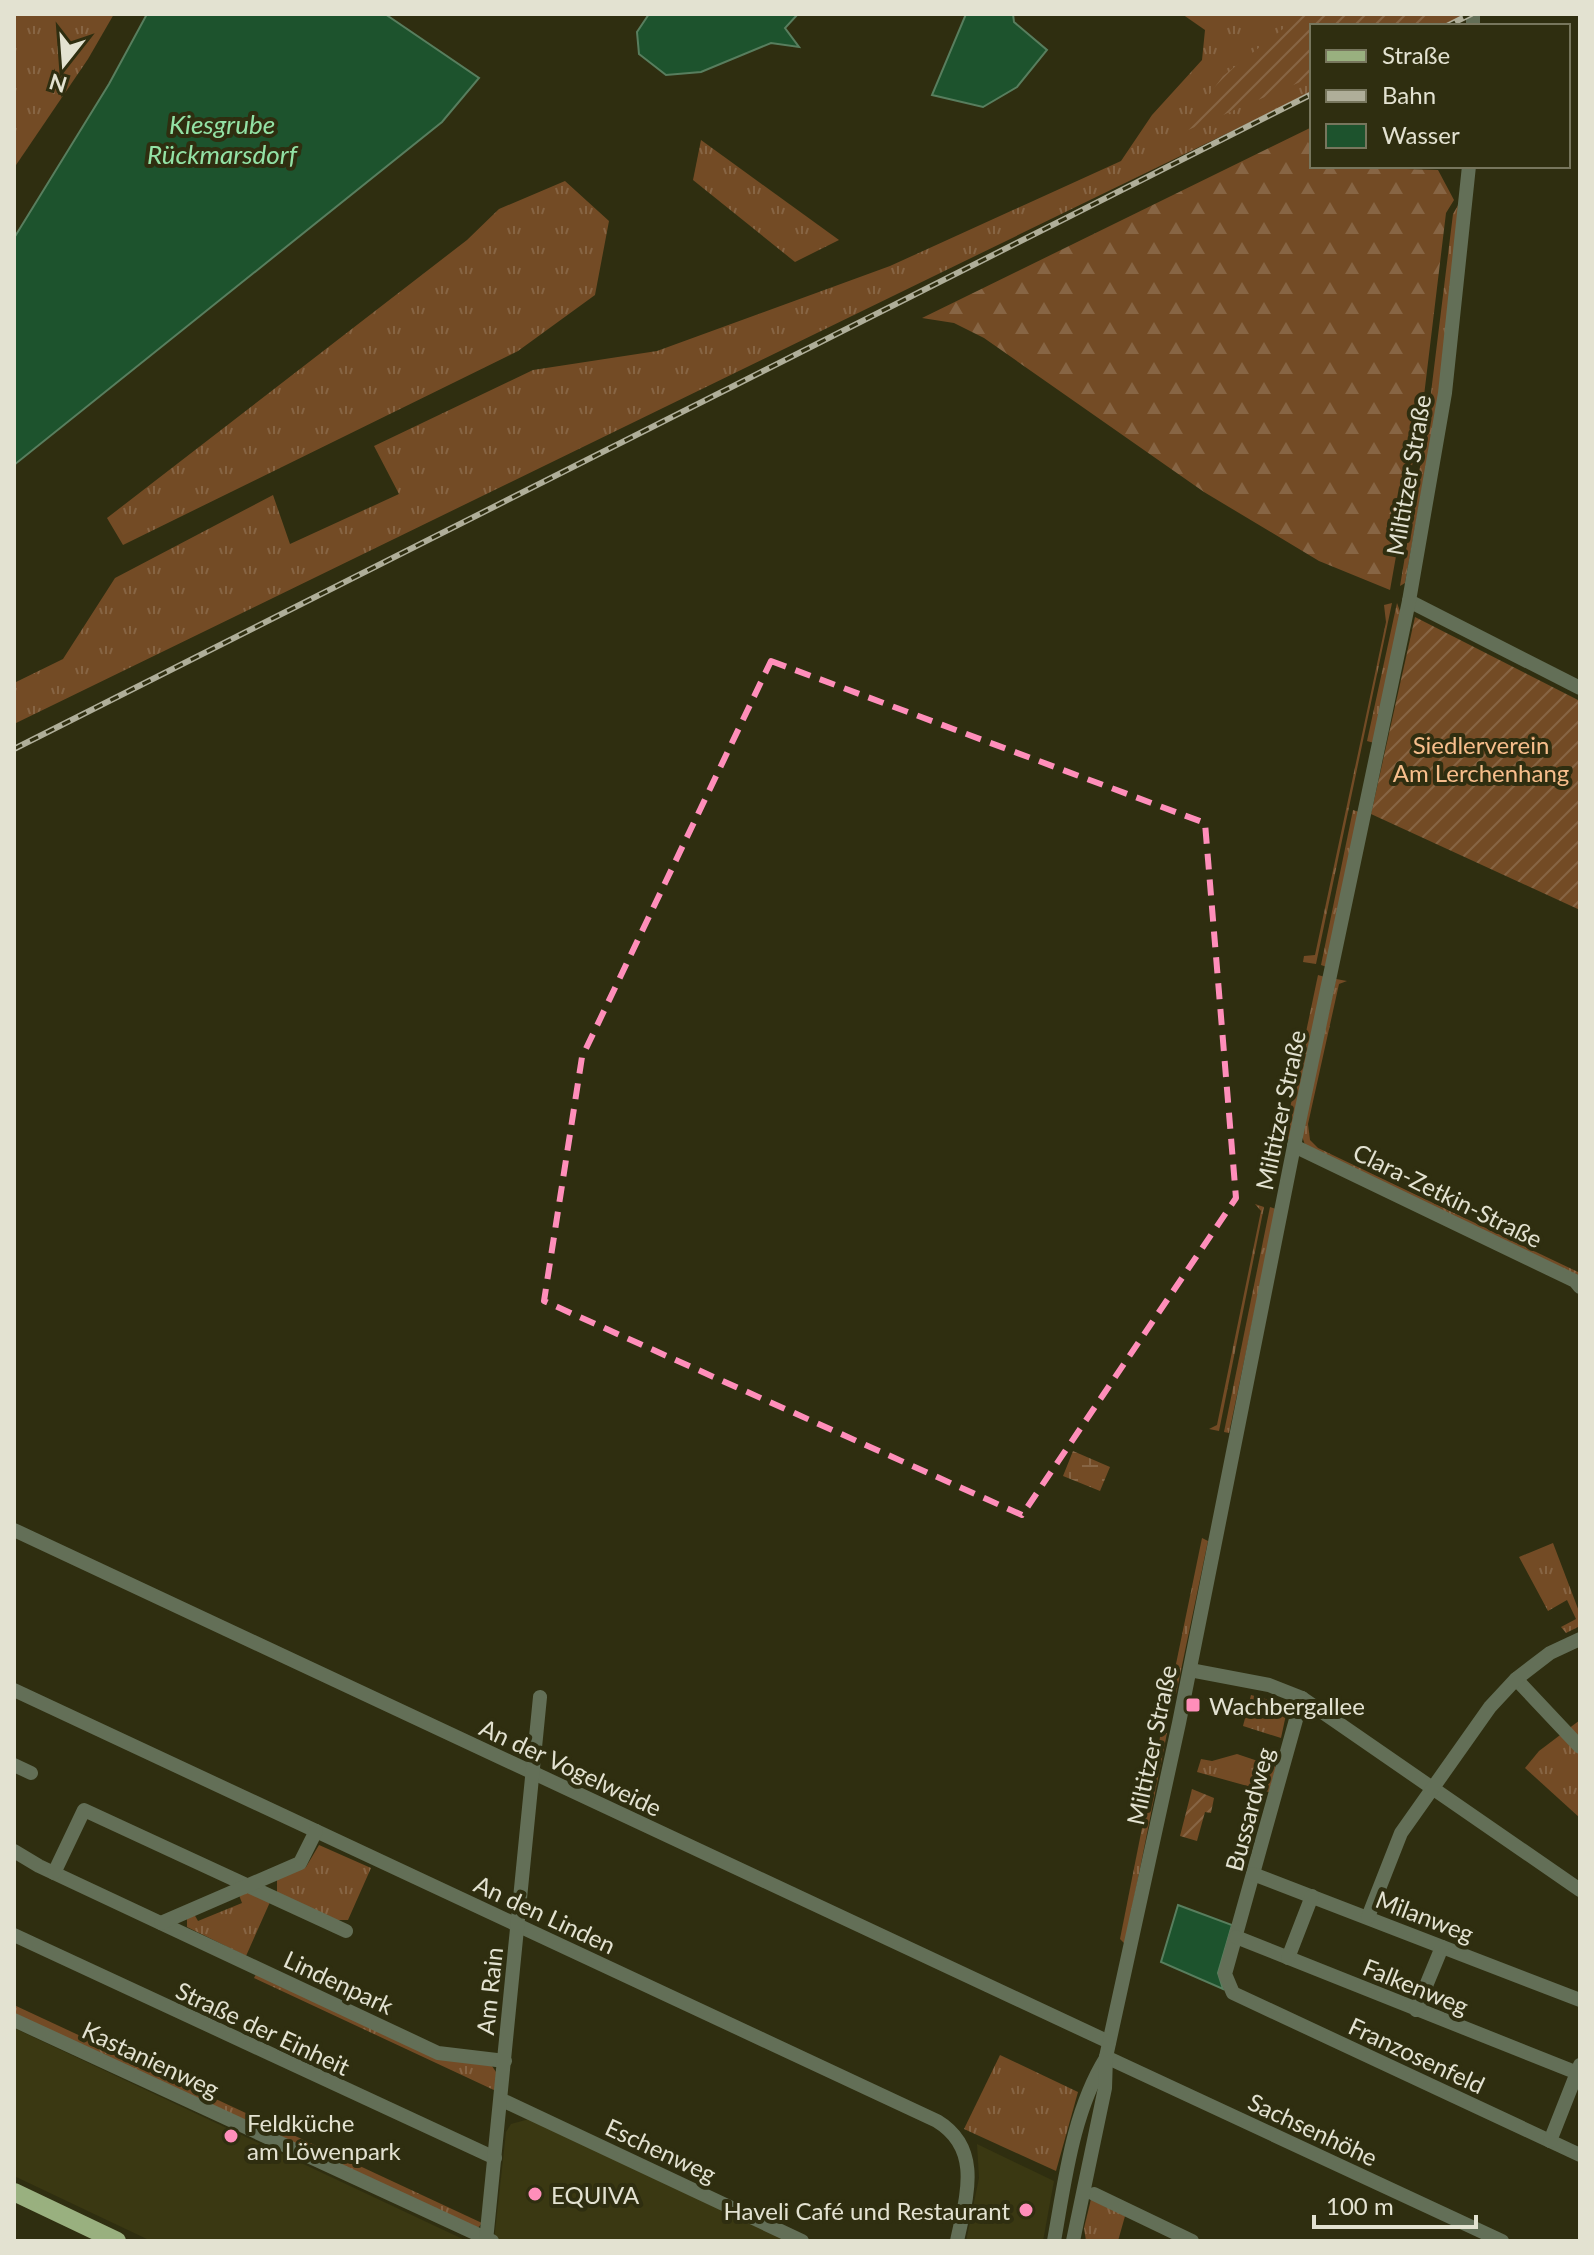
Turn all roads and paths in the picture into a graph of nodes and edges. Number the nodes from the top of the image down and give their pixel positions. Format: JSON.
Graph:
{"nodes":[{"id":1,"x":1469,"y":168,"type":"edge"},
{"id":2,"x":1409,"y":601,"type":"junction"},
{"id":3,"x":1580,"y":688,"type":"edge"},
{"id":4,"x":1294,"y":1146,"type":"junction"},
{"id":5,"x":1580,"y":1287,"type":"edge"},
{"id":6,"x":14,"y":1530,"type":"edge"},
{"id":7,"x":1580,"y":1639,"type":"edge"},
{"id":8,"x":1190,"y":1670,"type":"junction"},
{"id":9,"x":1516,"y":1679,"type":"junction"},
{"id":10,"x":14,"y":1690,"type":"edge"},
{"id":11,"x":540,"y":1697,"type":"dead end"},
{"id":12,"x":1302,"y":1698,"type":"junction"},
{"id":13,"x":1580,"y":1747,"type":"edge"},
{"id":14,"x":14,"y":1765,"type":"edge"},
{"id":15,"x":31,"y":1773,"type":"dead end"},
{"id":16,"x":534,"y":1774,"type":"junction"},
{"id":17,"x":1433,"y":1787,"type":"junction"},
{"id":18,"x":316,"y":1831,"type":"junction"},
{"id":19,"x":14,"y":1851,"type":"edge"},
{"id":20,"x":54,"y":1873,"type":"junction"},
{"id":21,"x":1253,"y":1874,"type":"junction"},
{"id":22,"x":246,"y":1886,"type":"junction"},
{"id":23,"x":1580,"y":1890,"type":"edge"},
{"id":24,"x":1312,"y":1896,"type":"junction"},
{"id":25,"x":1368,"y":1917,"type":"junction"},
{"id":26,"x":161,"y":1923,"type":"junction"},
{"id":27,"x":518,"y":1926,"type":"junction"},
{"id":28,"x":346,"y":1931,"type":"dead end"},
{"id":29,"x":14,"y":1935,"type":"edge"},
{"id":30,"x":1236,"y":1937,"type":"junction"},
{"id":31,"x":1442,"y":1947,"type":"junction"},
{"id":32,"x":1288,"y":1958,"type":"junction"},
{"id":33,"x":1235,"y":1995,"type":"joint"},
{"id":34,"x":1580,"y":2000,"type":"edge"},
{"id":35,"x":1416,"y":2010,"type":"junction"},
{"id":36,"x":14,"y":2020,"type":"edge"},
{"id":37,"x":1108,"y":2050,"type":"junction"},
{"id":38,"x":505,"y":2061,"type":"junction"},
{"id":39,"x":1579,"y":2070,"type":"edge"},
{"id":40,"x":502,"y":2100,"type":"junction"},
{"id":41,"x":1550,"y":2141,"type":"junction"},
{"id":42,"x":1580,"y":2155,"type":"edge"},
{"id":43,"x":495,"y":2158,"type":"junction"},
{"id":44,"x":14,"y":2192,"type":"edge"},
{"id":45,"x":1094,"y":2194,"type":"dead end"},
{"id":46,"x":117,"y":2241,"type":"edge"},
{"id":47,"x":486,"y":2241,"type":"edge"},
{"id":48,"x":493,"y":2241,"type":"edge"},
{"id":49,"x":802,"y":2241,"type":"edge"},
{"id":50,"x":957,"y":2241,"type":"edge"},
{"id":51,"x":1054,"y":2241,"type":"edge"},
{"id":52,"x":1073,"y":2241,"type":"edge"},
{"id":53,"x":1192,"y":2241,"type":"edge"},
{"id":54,"x":1502,"y":2241,"type":"edge"}],
"edges":[{"from":1,"to":2,"type":"street","name":"Miltitzer Straße"},
{"from":2,"to":3,"type":"street"},
{"from":2,"to":4,"type":"street","name":"Miltitzer Straße"},
{"from":4,"to":5,"type":"street","name":"Clara-Zetkin-Straße"},
{"from":4,"to":8,"type":"street","name":"Miltitzer Straße"},
{"from":6,"to":16,"type":"street","name":"An der Vogelweide"},
{"from":7,"to":9,"type":"street"},
{"from":8,"to":12,"type":"street"},
{"from":8,"to":37,"type":"street","name":"Miltitzer Straße"},
{"from":9,"to":13,"type":"street"},
{"from":9,"to":17,"type":"street"},
{"from":10,"to":18,"type":"street","name":"An den Linden"},
{"from":11,"to":16,"type":"street","name":"Am Rain"},
{"from":12,"to":17,"type":"street"},
{"from":12,"to":21,"type":"street","name":"Bussardweg"},
{"from":14,"to":15,"type":"street"},
{"from":16,"to":27,"type":"street","name":"Am Rain"},
{"from":16,"to":37,"type":"street","name":"An der Vogelweide"},
{"from":17,"to":23,"type":"street"},
{"from":17,"to":25,"type":"street"},
{"from":18,"to":22,"type":"street"},
{"from":18,"to":27,"type":"street","name":"An den Linden"},
{"from":19,"to":20,"type":"street","name":"Lindenpark"},
{"from":20,"to":22,"type":"street","name":"Lindenpark"},
{"from":20,"to":26,"type":"street","name":"Lindenpark"},
{"from":21,"to":24,"type":"street","name":"Milanweg"},
{"from":21,"to":30,"type":"street","name":"Bussardweg"},
{"from":22,"to":26,"type":"street"},
{"from":22,"to":28,"type":"street","name":"Lindenpark"},
{"from":24,"to":25,"type":"street","name":"Milanweg"},
{"from":24,"to":32,"type":"street"},
{"from":25,"to":31,"type":"street","name":"Milanweg"},
{"from":26,"to":38,"type":"street","name":"Lindenpark"},
{"from":27,"to":38,"type":"street","name":"Am Rain"},
{"from":27,"to":50,"type":"street","name":"An den Linden"},
{"from":29,"to":43,"type":"street","name":"Straße der Einheit"},
{"from":30,"to":32,"type":"street","name":"Falkenweg"},
{"from":30,"to":33,"type":"street","name":"Bussardweg"},
{"from":31,"to":34,"type":"street","name":"Milanweg"},
{"from":31,"to":35,"type":"street"},
{"from":32,"to":35,"type":"street","name":"Falkenweg"},
{"from":33,"to":41,"type":"street","name":"Franzosenfeld"},
{"from":35,"to":39,"type":"street","name":"Falkenweg"},
{"from":36,"to":47,"type":"street","name":"Kastanienweg"},
{"from":37,"to":51,"type":"street","name":"Miltitzer Straße"},
{"from":37,"to":52,"type":"street","name":"Miltitzer Straße"},
{"from":37,"to":54,"type":"street","name":"Sachsenhöhe"},
{"from":38,"to":40,"type":"street","name":"Am Rain"},
{"from":39,"to":41,"type":"street"},
{"from":40,"to":43,"type":"street","name":"Am Rain"},
{"from":40,"to":49,"type":"street","name":"Eschenweg"},
{"from":41,"to":42,"type":"street","name":"Franzosenfeld"},
{"from":43,"to":47,"type":"street","name":"Am Rain"},
{"from":44,"to":46,"type":"main road"},
{"from":45,"to":53,"type":"street"},
{"from":47,"to":48,"type":"street","name":"Kastanienweg"}]}
